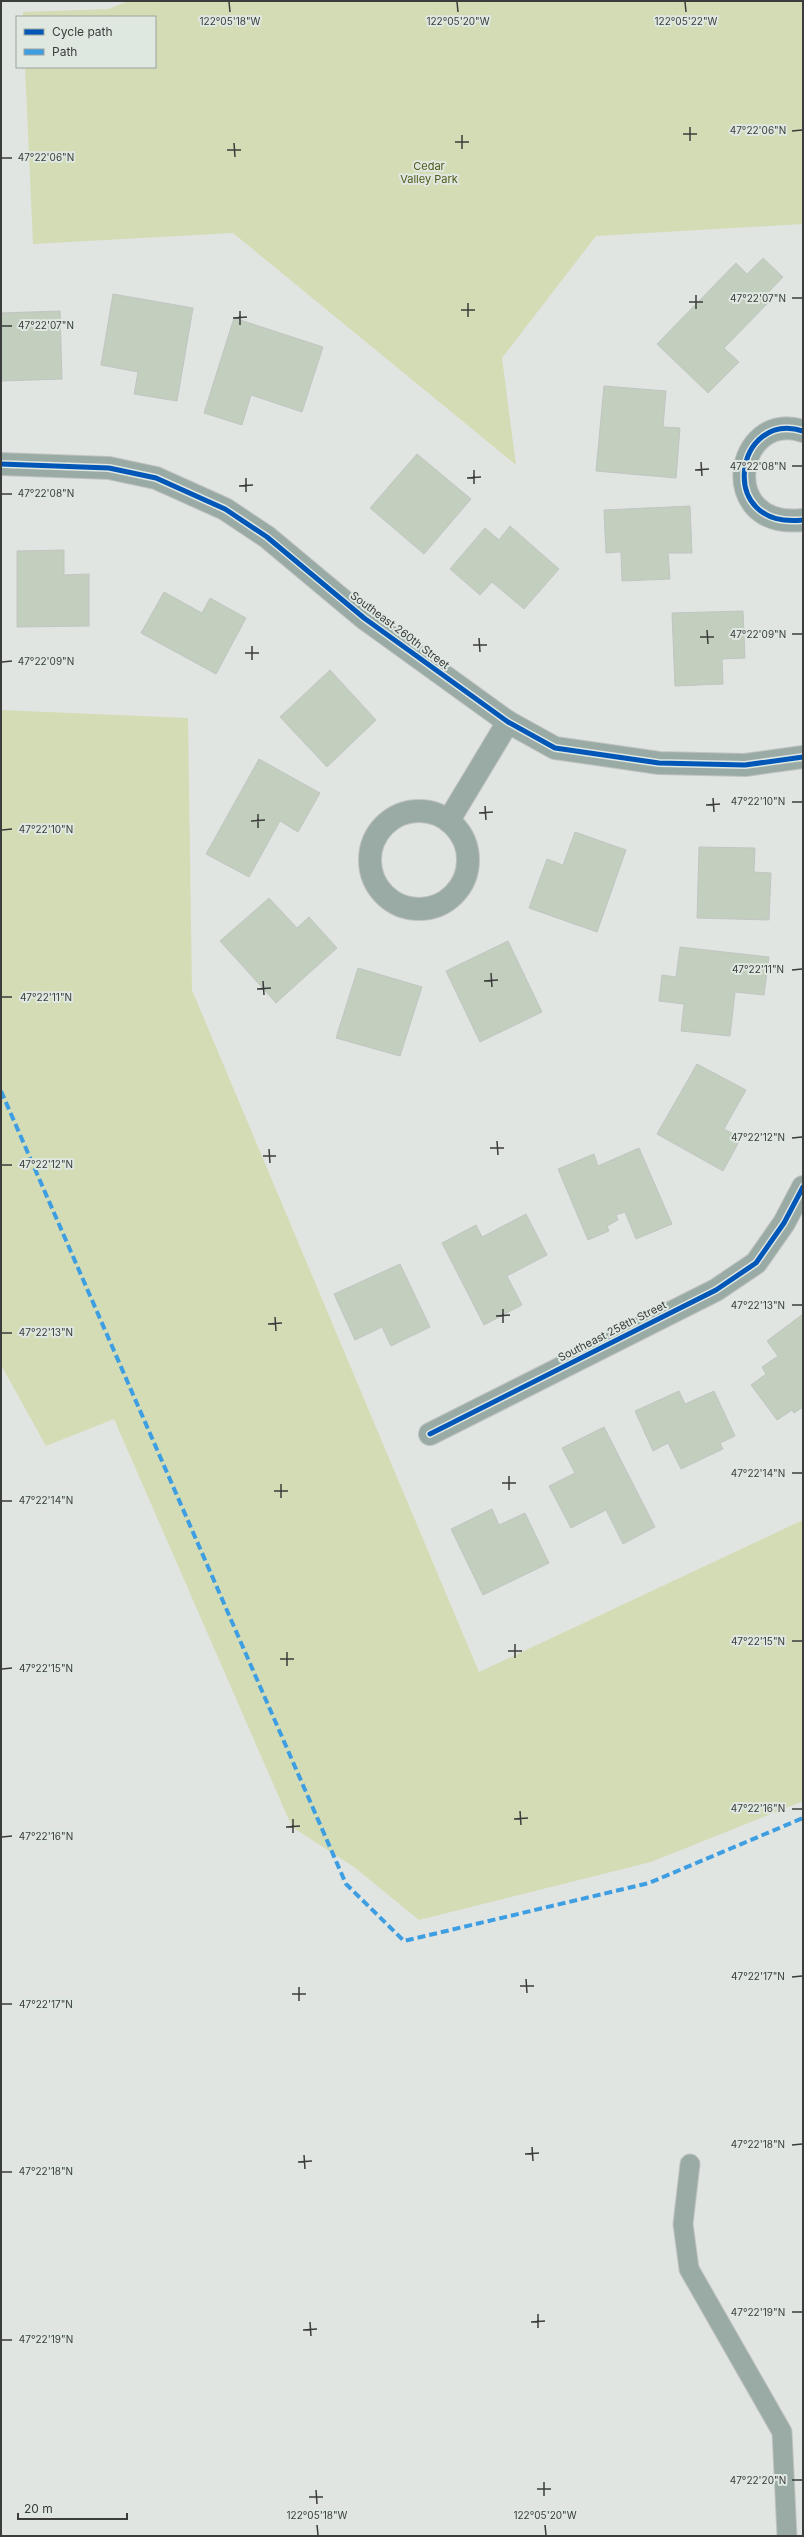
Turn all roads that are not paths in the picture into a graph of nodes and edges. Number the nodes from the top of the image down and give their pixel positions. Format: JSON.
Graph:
{"nodes":[{"id":1,"x":803,"y":431,"type":"edge"},
{"id":2,"x":1,"y":464,"type":"edge"},
{"id":3,"x":803,"y":520,"type":"edge"},
{"id":4,"x":508,"y":722,"type":"junction"},
{"id":5,"x":803,"y":757,"type":"edge"},
{"id":6,"x":448,"y":820,"type":"junction"},
{"id":7,"x":803,"y":1187,"type":"edge"},
{"id":8,"x":430,"y":1434,"type":"dead end"},
{"id":9,"x":690,"y":2164,"type":"dead end"},
{"id":10,"x":787,"y":2536,"type":"edge"}],
"edges":[{"from":1,"to":3,"type":"street"},
{"from":2,"to":4,"type":"street","name":"Southeast 260th Street"},
{"from":4,"to":5,"type":"street","name":"Southeast 260th Street"},
{"from":4,"to":6,"type":"street"},
{"from":6,"to":6,"type":"street"},
{"from":7,"to":8,"type":"street","name":"Southeast 258th Street"},
{"from":9,"to":10,"type":"lane"}]}
